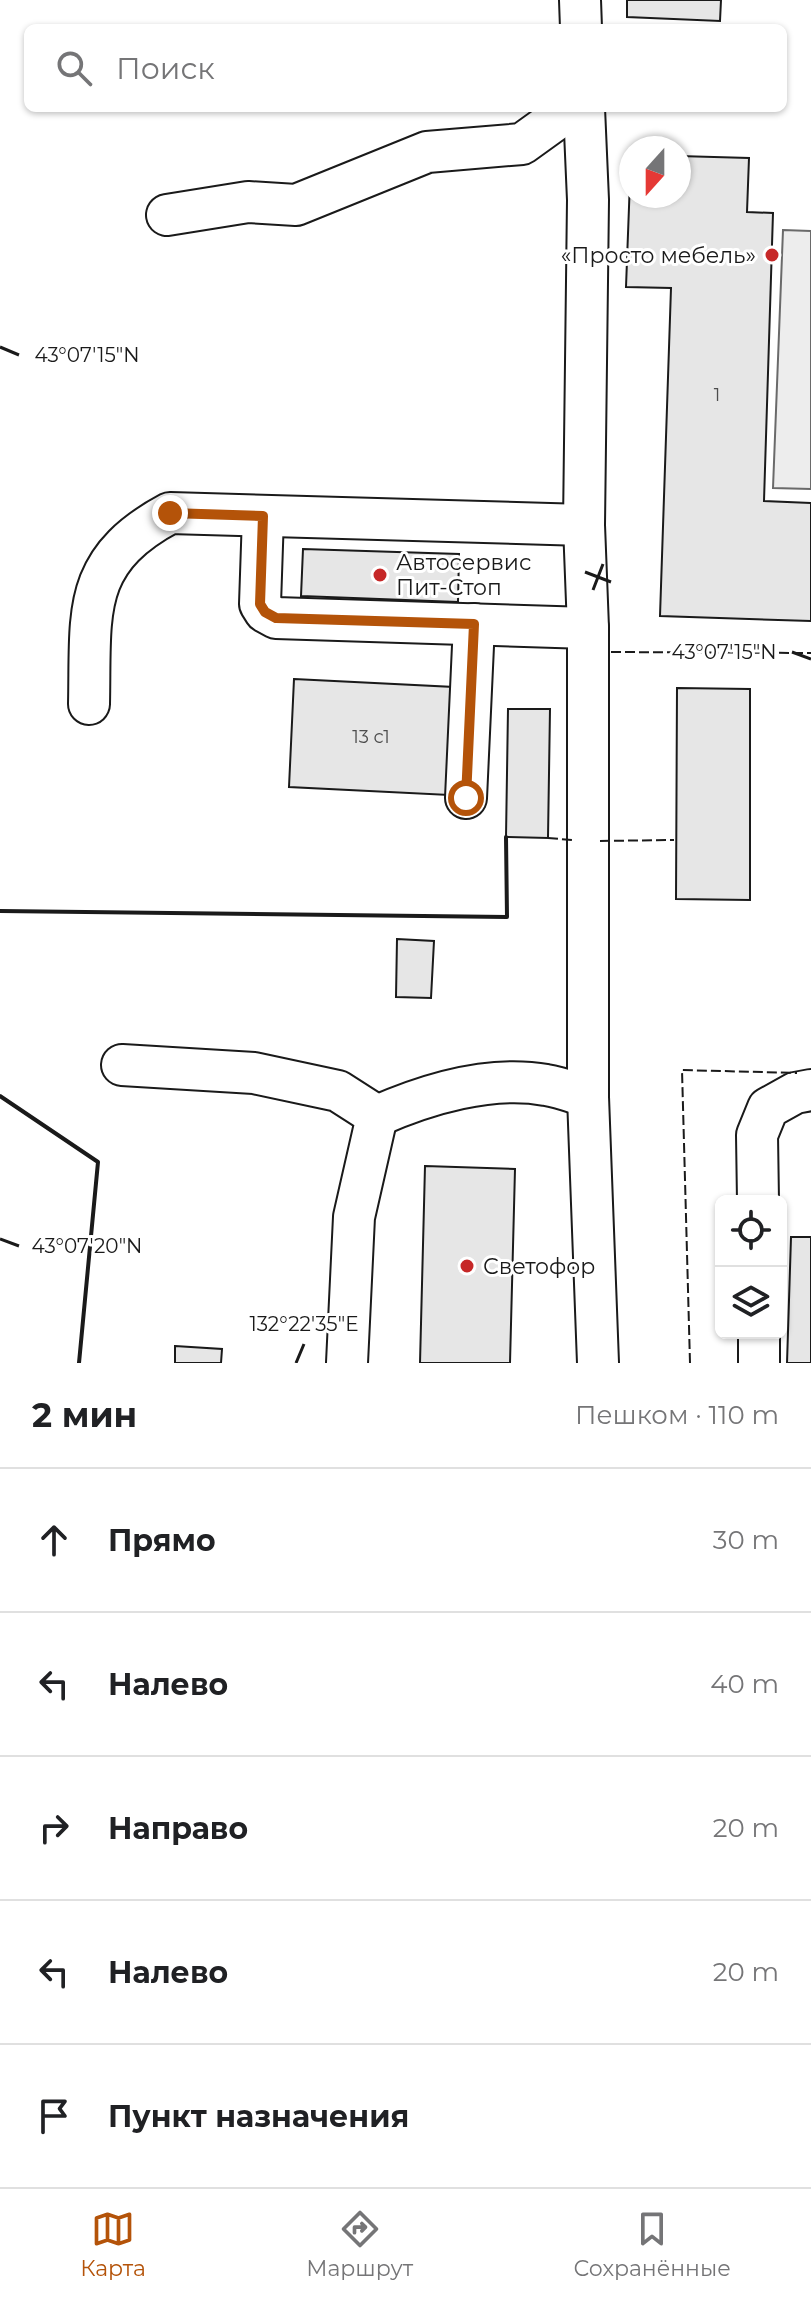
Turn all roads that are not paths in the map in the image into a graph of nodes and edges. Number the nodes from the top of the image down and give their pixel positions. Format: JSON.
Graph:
{"nodes":[{"id":1,"x":580,"y":0,"type":"edge"},
{"id":2,"x":581,"y":24,"type":"edge"},
{"id":3,"x":566,"y":112,"type":"edge"},
{"id":4,"x":584,"y":112,"type":"edge"},
{"id":5,"x":167,"y":215,"type":"dead end"},
{"id":6,"x":263,"y":516,"type":"junction"},
{"id":7,"x":584,"y":525,"type":"junction"},
{"id":8,"x":474,"y":624,"type":"junction"},
{"id":9,"x":588,"y":628,"type":"junction"},
{"id":10,"x":89,"y":704,"type":"dead end"},
{"id":11,"x":466,"y":798,"type":"dead end"},
{"id":12,"x":122,"y":1065,"type":"dead end"},
{"id":13,"x":811,"y":1090,"type":"edge"},
{"id":14,"x":588,"y":1097,"type":"junction"},
{"id":15,"x":377,"y":1116,"type":"junction"},
{"id":16,"x":758,"y":1195,"type":"edge"},
{"id":17,"x":759,"y":1339,"type":"edge"},
{"id":18,"x":347,"y":1363,"type":"edge"},
{"id":19,"x":598,"y":1363,"type":"edge"},
{"id":20,"x":759,"y":1363,"type":"edge"}],
"edges":[{"from":1,"to":2,"type":"lane"},
{"from":3,"to":5,"type":"lane"},
{"from":4,"to":7,"type":"lane"},
{"from":6,"to":7,"type":"lane"},
{"from":6,"to":8,"type":"lane"},
{"from":6,"to":10,"type":"lane"},
{"from":7,"to":9,"type":"lane"},
{"from":8,"to":9,"type":"lane"},
{"from":8,"to":11,"type":"lane"},
{"from":9,"to":14,"type":"lane"},
{"from":12,"to":15,"type":"lane"},
{"from":13,"to":16,"type":"lane"},
{"from":14,"to":15,"type":"lane"},
{"from":14,"to":19,"type":"lane"},
{"from":15,"to":18,"type":"lane"},
{"from":17,"to":20,"type":"lane"}]}
